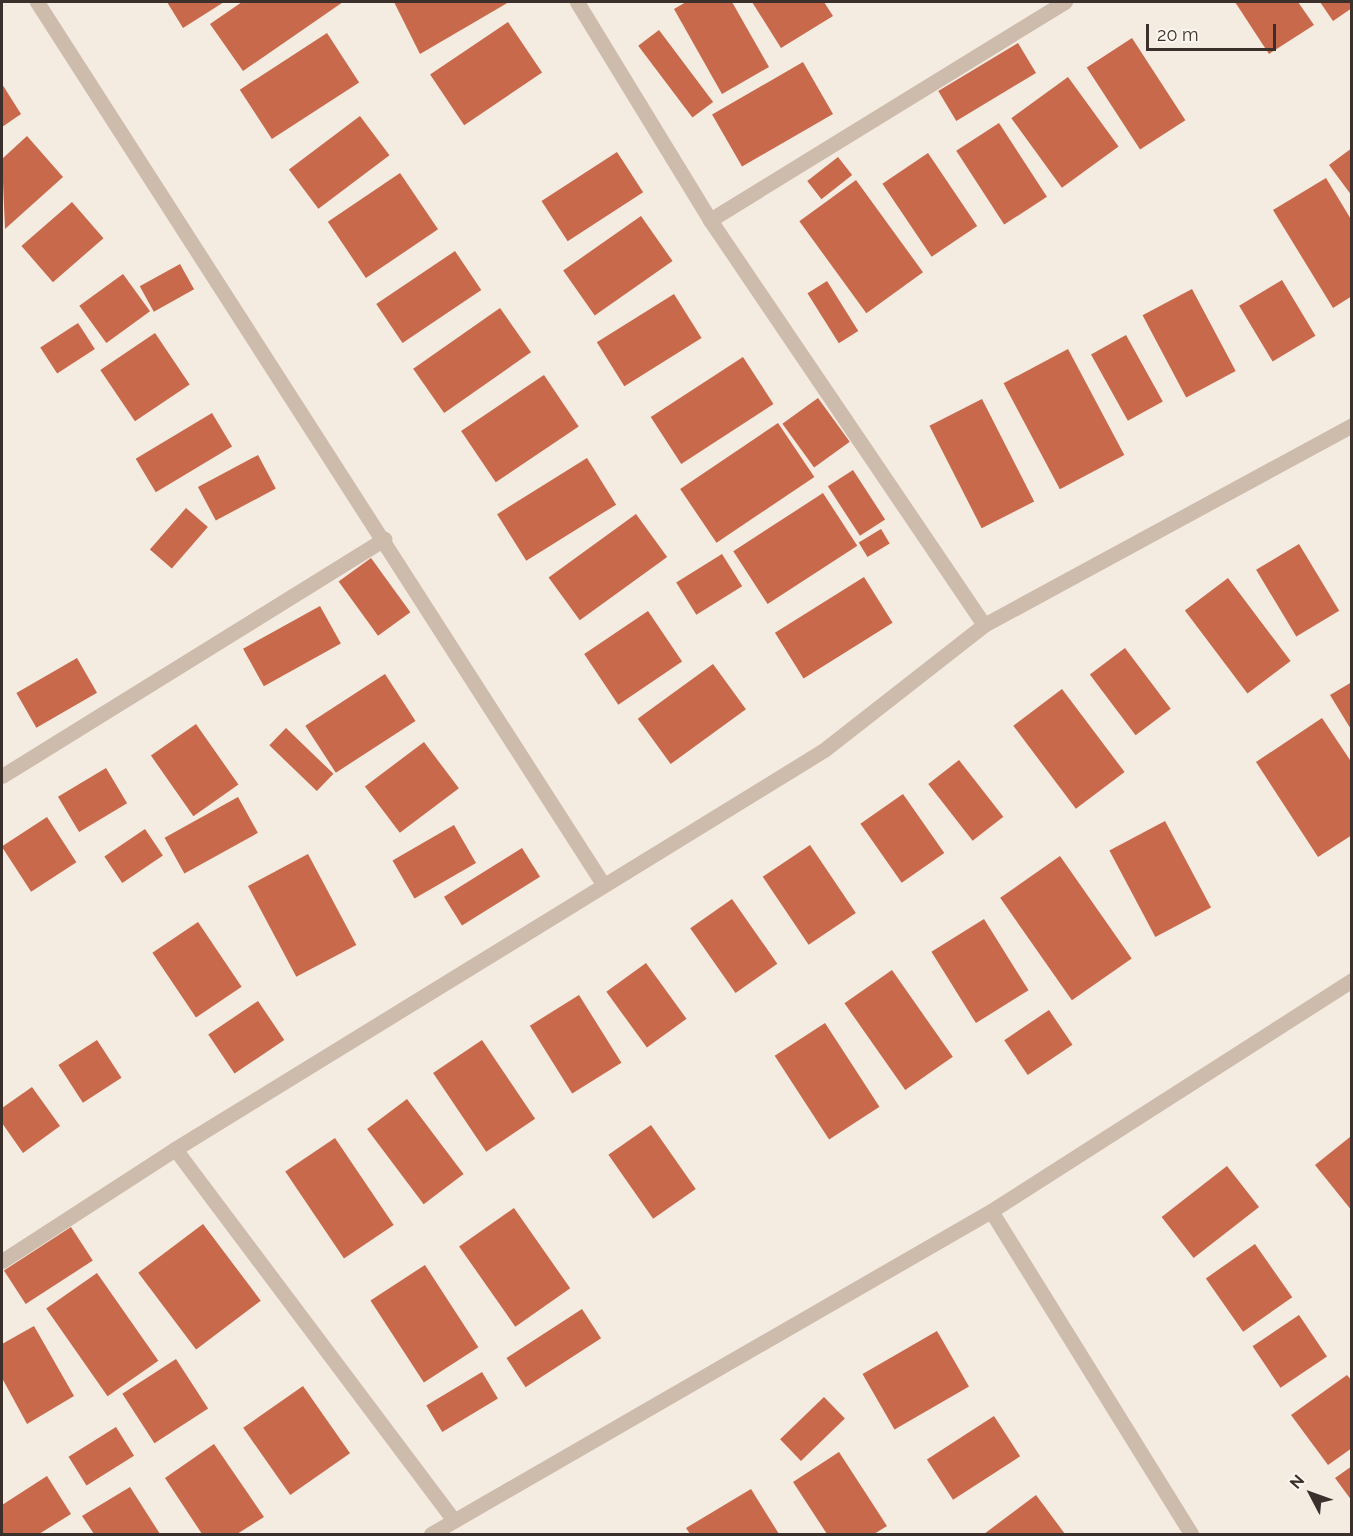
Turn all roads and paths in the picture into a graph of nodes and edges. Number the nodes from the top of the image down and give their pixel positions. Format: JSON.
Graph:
{"nodes":[{"id":1,"x":37,"y":2,"type":"edge"},
{"id":2,"x":577,"y":2,"type":"edge"},
{"id":3,"x":1065,"y":2,"type":"edge"},
{"id":4,"x":710,"y":220,"type":"junction"},
{"id":5,"x":1352,"y":425,"type":"edge"},
{"id":6,"x":384,"y":539,"type":"junction"},
{"id":7,"x":984,"y":625,"type":"junction"},
{"id":8,"x":2,"y":776,"type":"edge"},
{"id":9,"x":603,"y":884,"type":"junction"},
{"id":10,"x":1352,"y":980,"type":"edge"},
{"id":11,"x":175,"y":1149,"type":"junction"},
{"id":12,"x":991,"y":1211,"type":"junction"},
{"id":13,"x":2,"y":1261,"type":"edge"},
{"id":14,"x":454,"y":1520,"type":"junction"},
{"id":15,"x":432,"y":1534,"type":"edge"},
{"id":16,"x":1191,"y":1534,"type":"edge"}],
"edges":[{"from":1,"to":6,"type":"street"},
{"from":2,"to":4,"type":"street"},
{"from":3,"to":4,"type":"street"},
{"from":4,"to":7,"type":"street"},
{"from":5,"to":7,"type":"street"},
{"from":6,"to":8,"type":"street"},
{"from":6,"to":9,"type":"street"},
{"from":7,"to":9,"type":"street"},
{"from":9,"to":11,"type":"street"},
{"from":10,"to":12,"type":"street"},
{"from":11,"to":13,"type":"street"},
{"from":11,"to":14,"type":"street"},
{"from":12,"to":14,"type":"street"},
{"from":12,"to":16,"type":"street"},
{"from":14,"to":15,"type":"street"}]}
